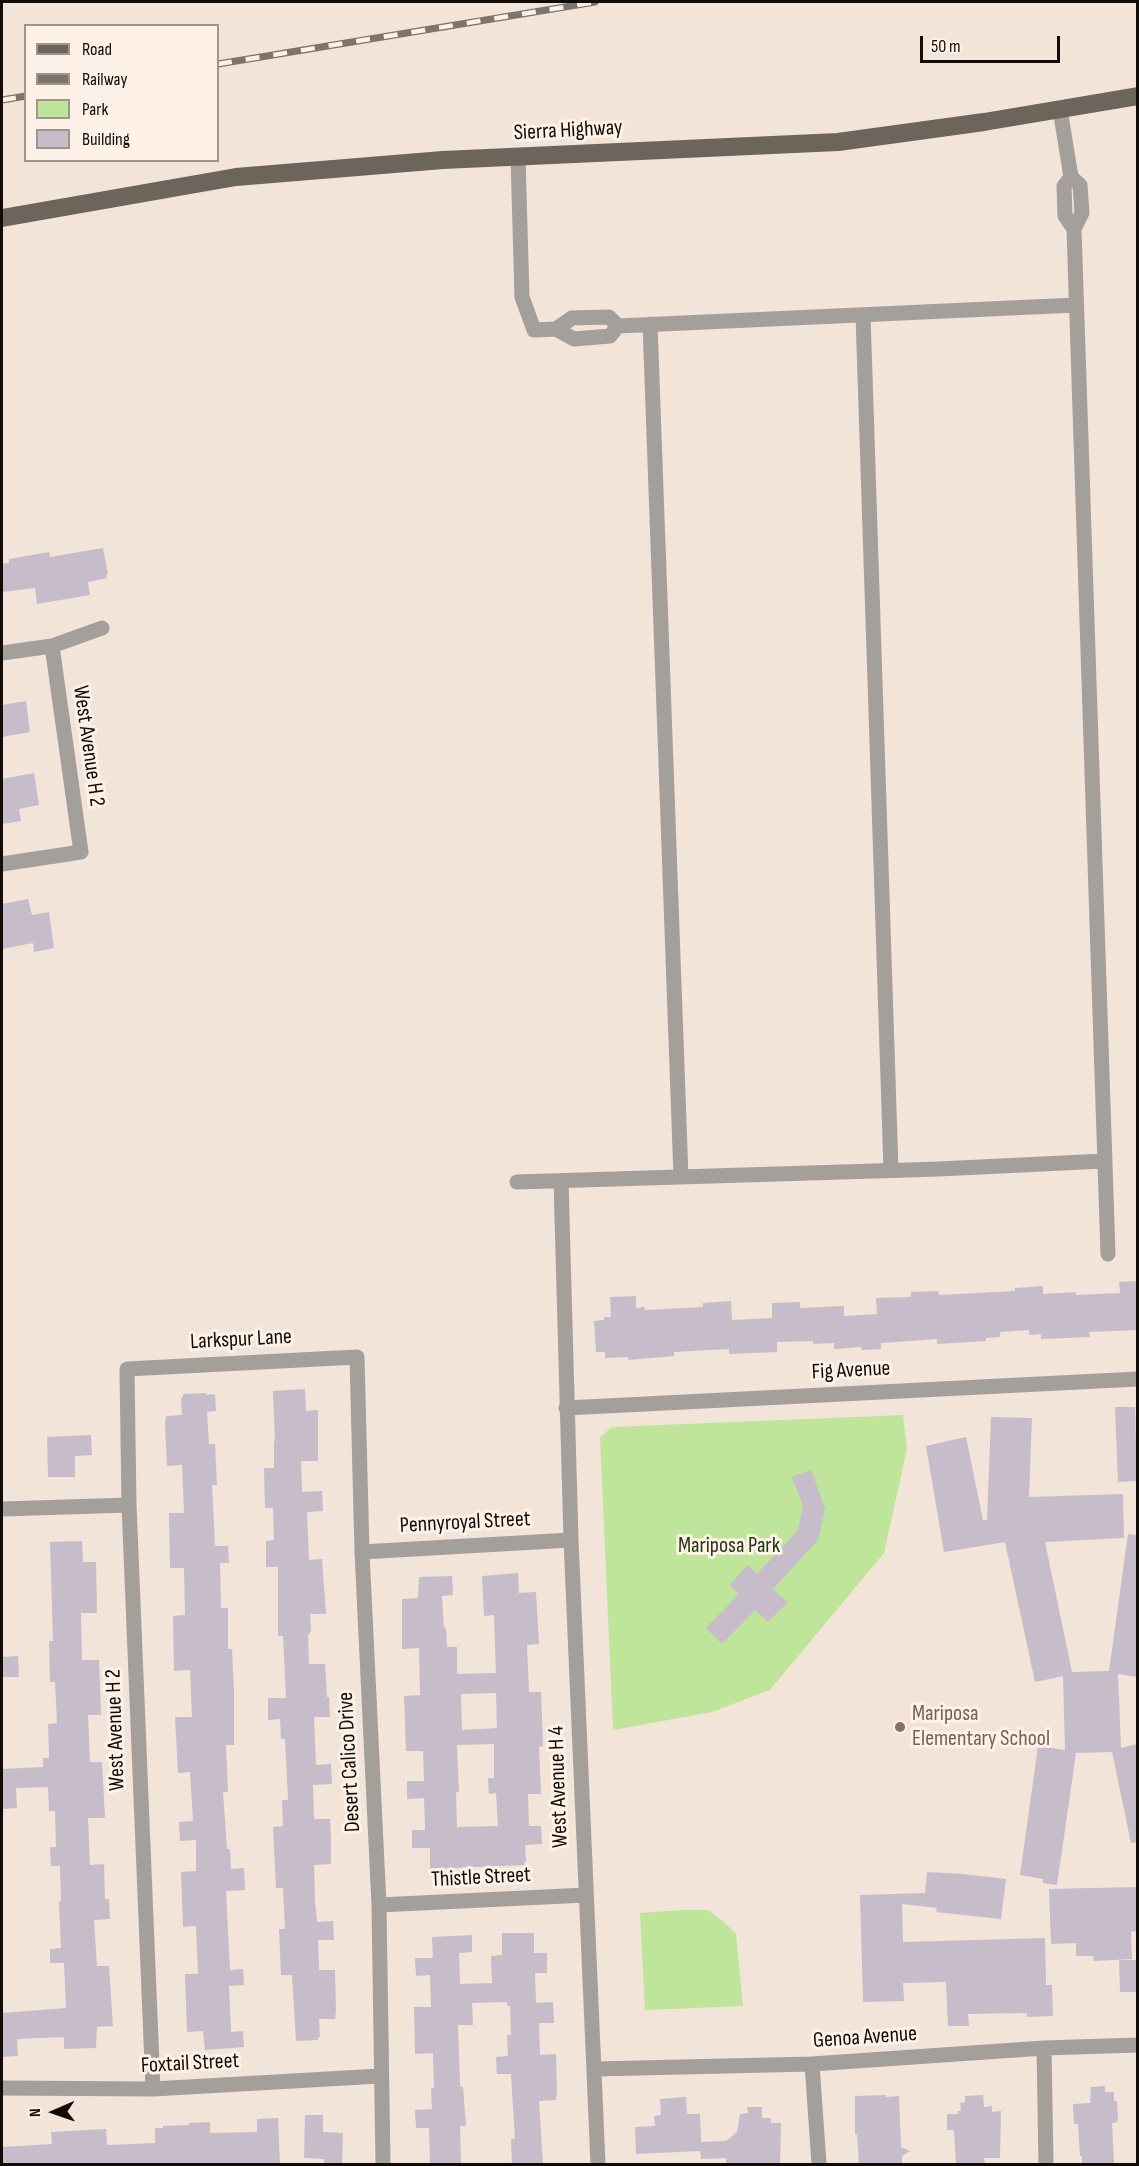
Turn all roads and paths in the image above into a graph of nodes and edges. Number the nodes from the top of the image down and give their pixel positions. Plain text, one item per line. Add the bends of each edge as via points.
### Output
1 (1137, 96) edge
2 (1060, 109) junction
3 (518, 157) junction
4 (2, 218) edge
5 (1076, 305) junction
6 (863, 315) junction
7 (650, 324) junction
8 (102, 628) dead end
9 (52, 646) junction
10 (2, 653) edge
11 (2, 864) edge
12 (1104, 1161) junction
13 (891, 1170) junction
14 (681, 1177) junction
15 (561, 1181) junction
16 (517, 1182) dead end
17 (1108, 1254) dead end
18 (357, 1357) joint
19 (127, 1369) joint
20 (1137, 1379) edge
21 (566, 1408) junction
22 (129, 1505) junction
23 (2, 1509) edge
24 (571, 1540) junction
25 (362, 1552) junction
26 (586, 1895) junction
27 (379, 1905) junction
28 (1137, 2045) edge
29 (1044, 2048) junction
30 (813, 2064) junction
31 (594, 2069) junction
32 (380, 2076) junction
33 (2, 2088) edge
34 (153, 2089) junction
35 (382, 2164) edge
36 (598, 2164) edge
37 (819, 2164) edge
38 (1046, 2164) edge

1 - 2 main road, Sierra Highway
2 - 3 main road, Sierra Highway via 838,142
2 - 5 street via 1071,177 1080,184 1082,213 1074,230
3 - 4 main road, Sierra Highway via 236,177
3 - 7 street via 522,297 534,330 556,329 574,339 610,336 618,326
5 - 6 street
5 - 12 street
6 - 7 street
6 - 13 street
7 - 14 street
8 - 9 street
9 - 10 street
9 - 11 street, West Avenue H 2 via 81,852
12 - 13 street
12 - 17 street
13 - 14 street
14 - 15 street
15 - 16 street
15 - 21 street, West Avenue H 4
18 - 19 street, Larkspur Lane
18 - 25 street, Desert Calico Drive
19 - 22 street, West Avenue H 2
20 - 21 street, Fig Avenue
21 - 24 street, West Avenue H 4
22 - 23 street
22 - 34 street, West Avenue H 2
24 - 25 street, Pennyroyal Street
24 - 26 street, West Avenue H 4
25 - 27 street, Desert Calico Drive
26 - 27 street, Thistle Street
26 - 31 street, West Avenue H 4
27 - 32 street, Desert Calico Drive
28 - 29 street, Genoa Avenue
29 - 30 street, Genoa Avenue
29 - 38 street
30 - 31 street, Genoa Avenue
30 - 37 street
31 - 36 street, West Avenue H 4
32 - 34 street, Foxtail Street
32 - 35 street, Desert Calico Drive
33 - 34 street, Foxtail Street

